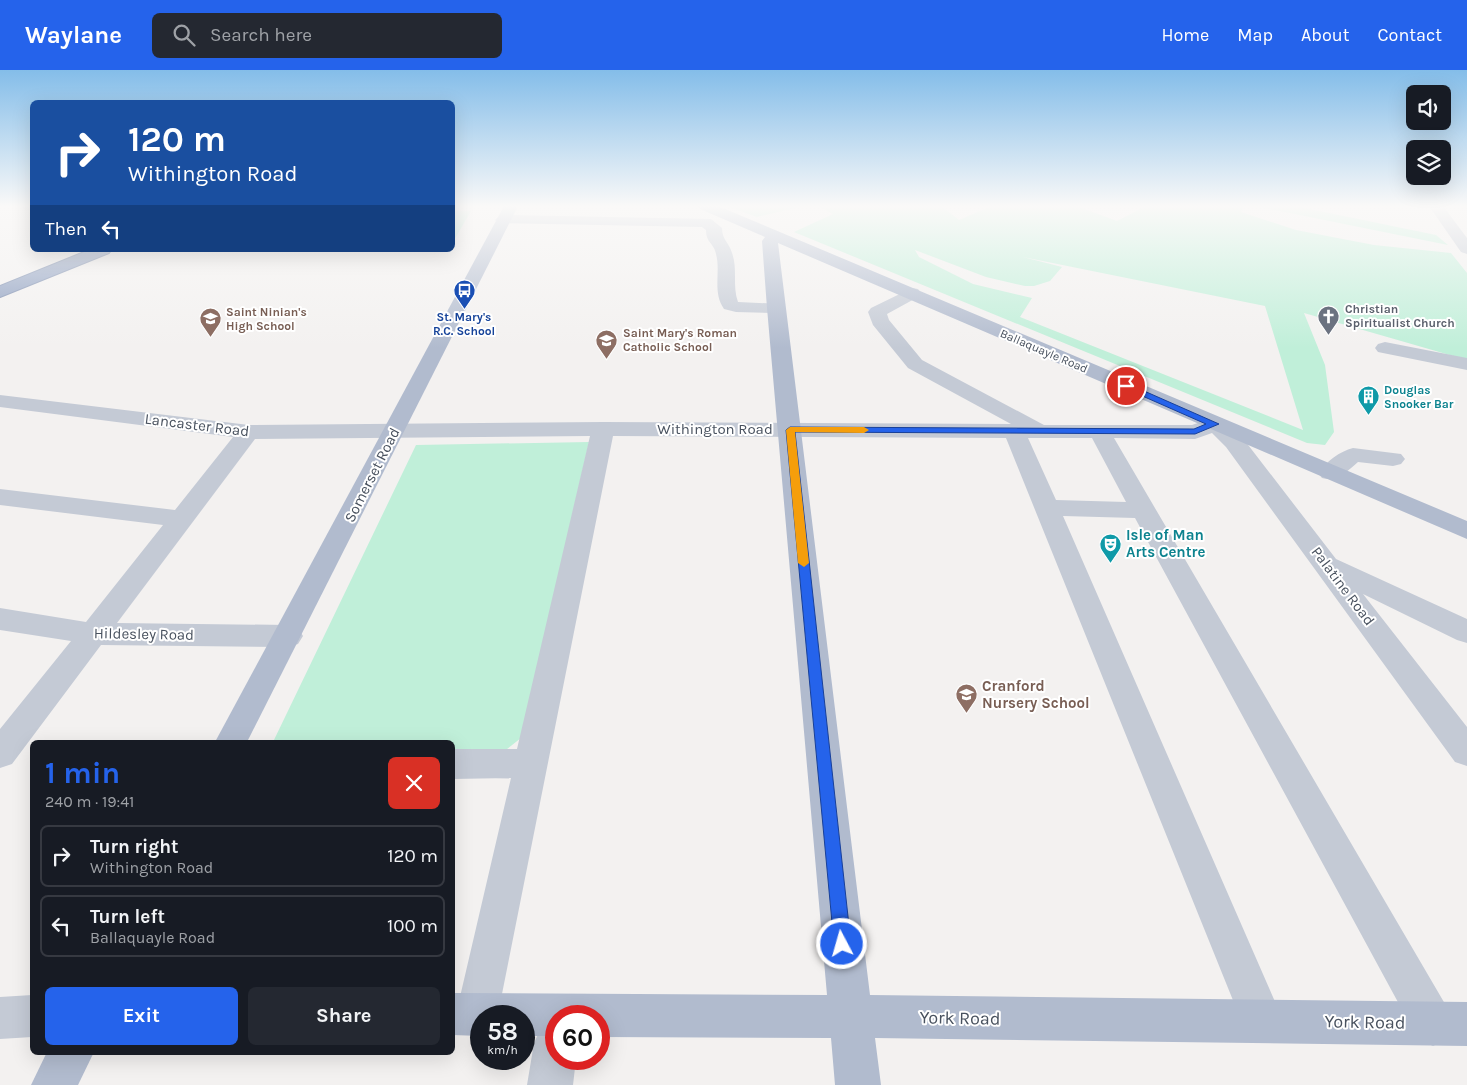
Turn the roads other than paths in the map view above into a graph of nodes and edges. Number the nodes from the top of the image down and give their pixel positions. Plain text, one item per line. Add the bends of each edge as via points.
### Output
1 (95, 253) edge
2 (486, 253) edge
3 (726, 253) edge
4 (771, 253) edge
5 (816, 253) edge
6 (0, 292) edge
7 (912, 293) junction
8 (776, 308) junction
9 (1385, 348) dead end
10 (1467, 364) edge
11 (0, 401) edge
12 (1214, 424) junction
13 (603, 428) junction
14 (790, 430) junction
15 (395, 431) junction
16 (1027, 431) junction
17 (1099, 431) junction
18 (250, 432) junction
19 (1393, 459) dead end
20 (1330, 473) junction
21 (0, 497) edge
22 (1046, 508) junction
23 (1143, 510) junction
24 (180, 519) junction
25 (1467, 531) edge
26 (1329, 566) junction
27 (0, 619) edge
28 (1467, 632) edge
29 (95, 634) junction
30 (288, 636) junction
31 (232, 740) edge
32 (1467, 752) edge
33 (0, 754) edge
34 (530, 763) junction
35 (455, 764) edge
36 (464, 1014) edge
37 (30, 1016) edge
38 (850, 1016) junction
39 (0, 1018) edge
40 (1262, 1020) junction
41 (610, 1022) edge
42 (545, 1023) edge
43 (1450, 1024) edge
44 (70, 1055) edge
45 (552, 1070) edge
46 (54, 1085) edge
47 (550, 1085) edge
48 (858, 1085) edge

1 - 6 highway
2 - 15 main road, Somerset Road
3 - 8 street via 730,304
4 - 8 main road
5 - 7 main road, Ballaquayle Road
7 - 12 main road, Ballaquayle Road
7 - 16 street via 877,312 880,321 915,364
8 - 14 main road
9 - 10 street
11 - 18 street, Lancaster Road
12 - 17 street, Withington Road via 1195,432
12 - 20 main road, Ballaquayle Road
12 - 26 street, Palatine Road via 1234,442
13 - 14 street, Withington Road
13 - 15 street, Withington Road
13 - 34 street
14 - 16 street, Withington Road
14 - 38 main road
15 - 18 street, Lancaster Road
15 - 30 main road, Somerset Road
16 - 17 street, Withington Road
16 - 22 street
17 - 23 street
18 - 24 street
19 - 20 street via 1353,455
20 - 25 main road, Ballaquayle Road
21 - 24 street
22 - 23 street
22 - 40 street
23 - 43 street
24 - 29 street
26 - 28 street
26 - 32 street, Palatine Road
27 - 29 street, Hildesley Road
29 - 30 street, Hildesley Road
29 - 33 street
30 - 31 main road, Somerset Road
34 - 35 street
34 - 36 street
36 - 42 main road, York Road
37 - 39 street
38 - 40 main road, York Road
38 - 41 main road, York Road
38 - 48 main road
40 - 43 main road, York Road
44 - 46 main road
45 - 47 street

